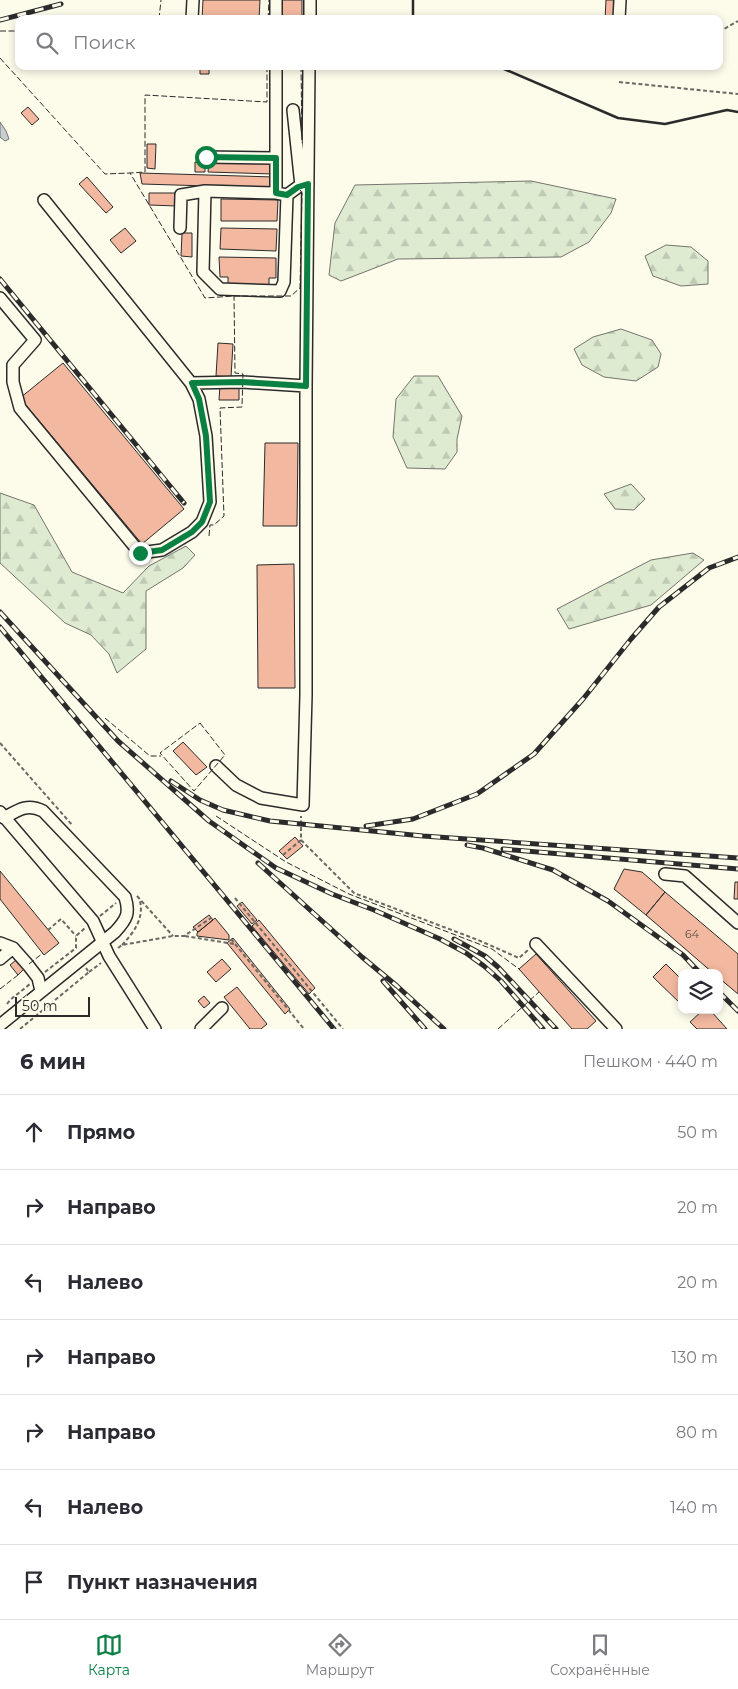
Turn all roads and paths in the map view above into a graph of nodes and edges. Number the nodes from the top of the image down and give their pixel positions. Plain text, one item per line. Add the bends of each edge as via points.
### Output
1 (193, 0) edge
2 (276, 0) edge
3 (310, 0) edge
4 (620, 0) edge
5 (192, 15) edge
6 (276, 15) edge
7 (310, 15) edge
8 (619, 15) edge
9 (738, 21) edge
10 (723, 30) edge
11 (276, 70) edge
12 (309, 70) edge
13 (619, 82) dead end
14 (738, 94) edge
15 (293, 110) dead end
16 (206, 157) dead end
17 (276, 158) junction
18 (305, 185) junction
19 (205, 191) junction
20 (281, 194) junction
21 (44, 200) dead end
22 (180, 228) dead end
23 (0, 298) edge
24 (192, 383) junction
25 (306, 386) junction
26 (216, 766) dead end
27 (303, 805) junction
28 (2, 815) edge
29 (300, 840) junction
30 (283, 855) dead end
31 (665, 874) dead end
32 (125, 896) junction
33 (235, 898) dead end
34 (211, 918) dead end
35 (93, 921) junction
36 (738, 923) edge
37 (48, 930) dead end
38 (76, 936) junction
39 (185, 936) junction
40 (231, 939) dead end
41 (0, 943) edge
42 (102, 943) junction
43 (234, 944) junction
44 (536, 944) joint
45 (13, 948) junction
46 (76, 948) junction
47 (109, 956) junction
48 (0, 959) edge
49 (80, 961) junction
50 (89, 972) junction
51 (38, 978) junction
52 (41, 991) junction
53 (222, 1008) dead end
54 (5, 1009) dead end
55 (5, 1025) edge
56 (20, 1029) edge
57 (155, 1029) edge
58 (201, 1029) edge
59 (304, 1029) edge
60 (343, 1029) edge
61 (616, 1029) edge

1 - 5 street
2 - 6 street
3 - 7 street
4 - 8 street
9 - 10 path
11 - 17 street
12 - 18 street
13 - 14 path
15 - 18 street
16 - 17 street
17 - 20 street
18 - 20 street
18 - 25 street
19 - 20 street
19 - 20 street via 203,272 220,289 280,291 284,282
19 - 22 street via 181,195
21 - 24 street
23 - 24 street via 35,340 13,364 20,408 140,553 162,550 192,532 202,522 210,502 206,436 199,399
24 - 25 street
25 - 27 street
26 - 27 street via 236,785 260,798
27 - 29 path
28 - 32 street via 29,806 43,811
28 - 35 street
29 - 30 path
29 - 44 path via 354,893 519,958
31 - 36 street via 685,876
32 - 35 path
32 - 42 street via 128,915
33 - 60 path
34 - 39 path
35 - 38 path
35 - 42 street
37 - 38 path via 61,919
38 - 46 path
39 - 43 path
39 - 47 path via 122,945
40 - 43 path
41 - 45 street
42 - 47 street
42 - 49 street
43 - 59 path
44 - 61 street
45 - 48 street
45 - 51 street
46 - 49 path
46 - 51 path
47 - 50 path
47 - 57 street
49 - 50 path
49 - 52 street
50 - 56 path
51 - 52 street
51 - 54 path via 10,1000
52 - 55 street
53 - 58 street

